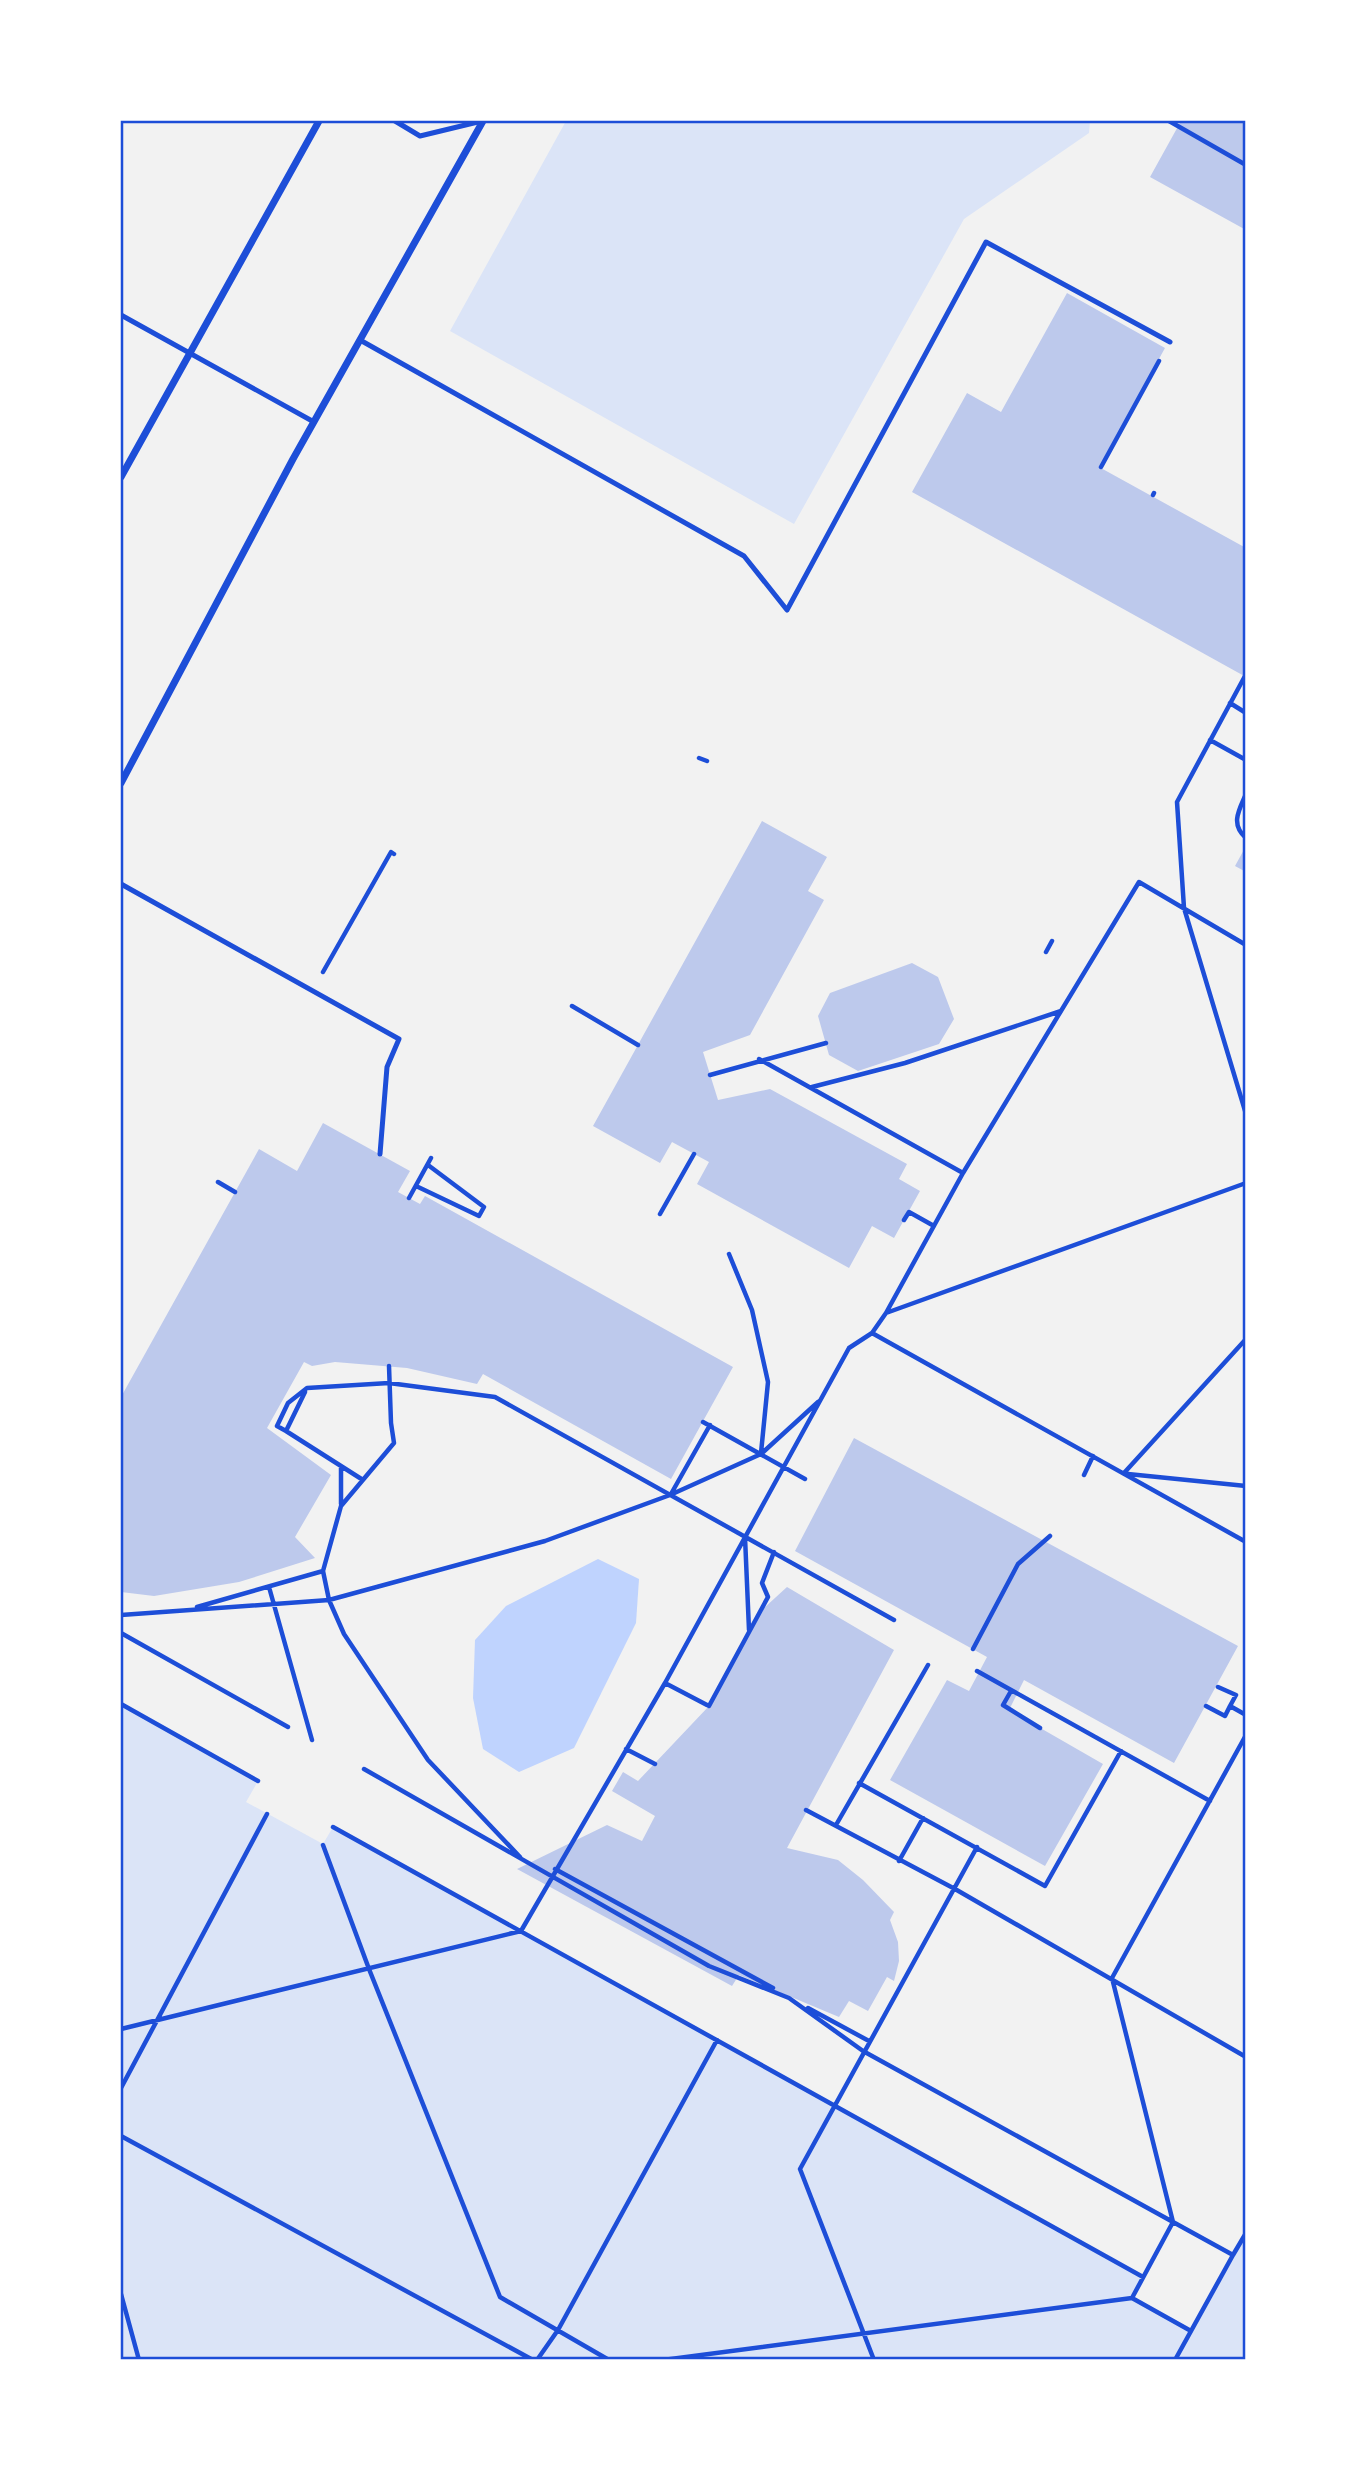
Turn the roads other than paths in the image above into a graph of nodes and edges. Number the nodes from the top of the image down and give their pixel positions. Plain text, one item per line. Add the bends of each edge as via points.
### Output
1 (319, 121) edge
2 (395, 121) edge
3 (482, 121) edge
4 (121, 315) edge
5 (360, 340) junction
6 (1170, 342) dead end
7 (190, 354) junction
8 (314, 422) junction
9 (121, 477) edge
10 (121, 783) edge
11 (121, 884) edge
12 (380, 1154) dead end

1 - 7 street
2 - 3 lane via 420,136
3 - 5 street
4 - 7 lane
5 - 6 lane via 744,556 787,610 986,242
5 - 8 street
7 - 8 lane
7 - 9 street
8 - 10 street
11 - 12 lane via 399,1039 387,1067

